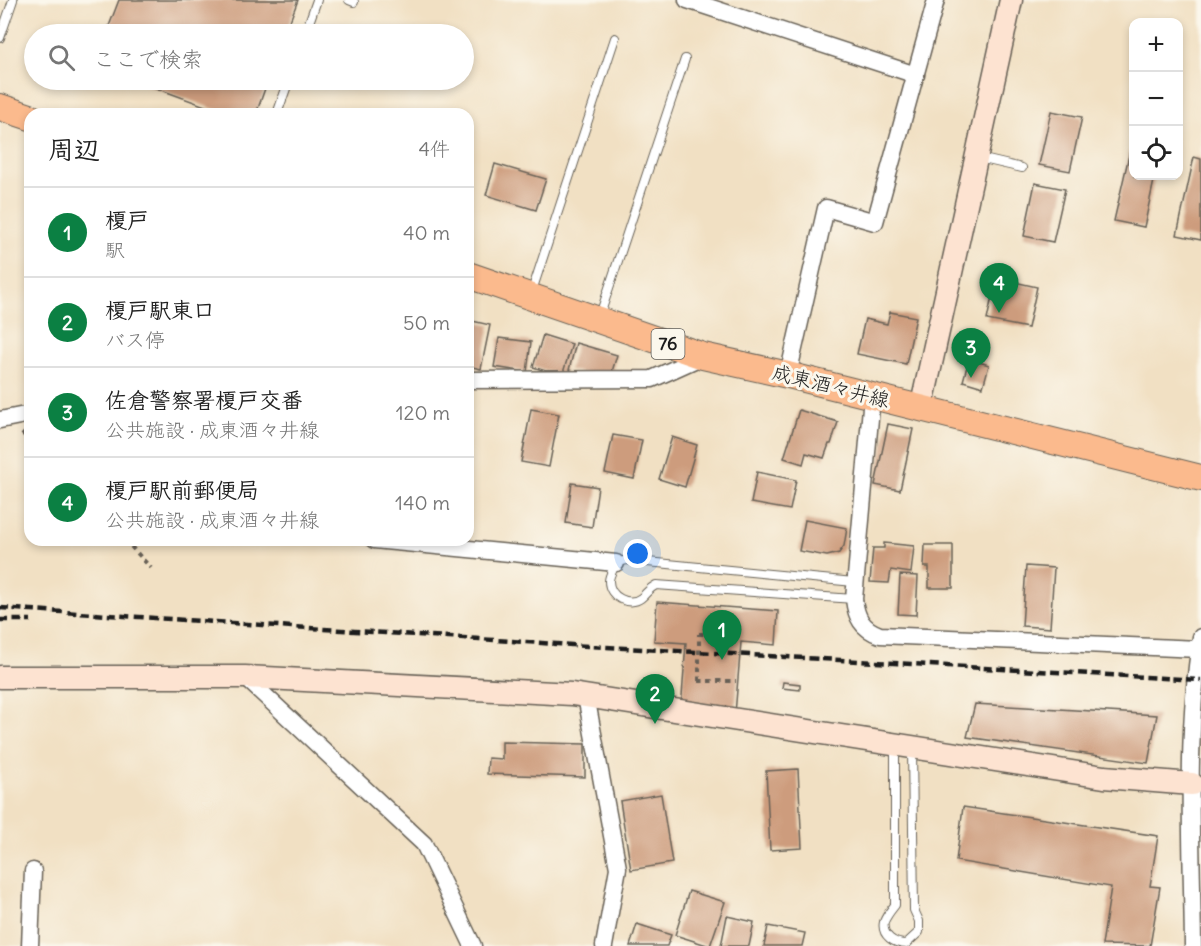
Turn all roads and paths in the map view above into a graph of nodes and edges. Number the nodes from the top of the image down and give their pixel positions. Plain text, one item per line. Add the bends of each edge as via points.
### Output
1 (13, 0) edge
2 (317, 0) edge
3 (687, 0) edge
4 (936, 0) edge
5 (1011, 0) edge
6 (309, 24) edge
7 (0, 38) edge
8 (615, 38) dead end
9 (685, 59) dead end
10 (916, 75) junction
11 (285, 90) edge
12 (0, 107) edge
13 (279, 108) edge
14 (24, 115) edge
15 (976, 158) junction
16 (1022, 168) dead end
17 (474, 277) edge
18 (530, 296) junction
19 (598, 320) junction
20 (703, 356) junction
21 (788, 375) junction
22 (474, 380) edge
23 (872, 396) junction
24 (921, 409) junction
25 (24, 415) edge
26 (0, 420) edge
27 (1201, 478) edge
28 (131, 546) edge
29 (437, 546) edge
30 (616, 563) junction
31 (151, 568) dead end
32 (854, 591) junction
33 (737, 634) dead end
34 (1200, 643) edge
35 (0, 677) edge
36 (245, 677) junction
37 (736, 681) dead end
38 (586, 696) junction
39 (903, 746) junction
40 (1192, 784) junction
41 (33, 871) dead end
42 (1195, 945) edge
43 (30, 946) edge
44 (472, 946) edge
45 (604, 946) edge

1 - 7 lane
2 - 6 lane
3 - 10 street
4 - 10 street
5 - 15 street
8 - 18 lane
9 - 19 lane
10 - 21 street via 875,222 826,208
11 - 13 lane
12 - 14 main road
15 - 16 lane
15 - 24 street
17 - 18 main road, 成東酒々井線 / 76
18 - 19 main road, 成東酒々井線 / 76
19 - 20 main road, 成東酒々井線 / 76
20 - 21 main road, 成東酒々井線 / 76
20 - 22 street via 652,379
21 - 23 main road, 成東酒々井線 / 76
23 - 24 main road, 成東酒々井線 / 76
23 - 32 street
24 - 27 main road, 成東酒々井線 / 76
25 - 26 street
28 - 31 path
29 - 30 street
30 - 32 lane via 627,560
30 - 32 lane via 609,580 611,590 620,600 630,602 656,585
32 - 34 street via 855,614 862,624 880,635
33 - 37 path, bridge via 699,634 699,681
34 - 40 street via 1194,680
35 - 36 street
36 - 38 street
36 - 44 street via 424,844
38 - 39 street
38 - 45 street via 618,868
39 - 39 lane via 914,910 919,932 906,944 898,944 884,930 895,905
39 - 40 street via 1104,777
40 - 42 street
41 - 43 street

